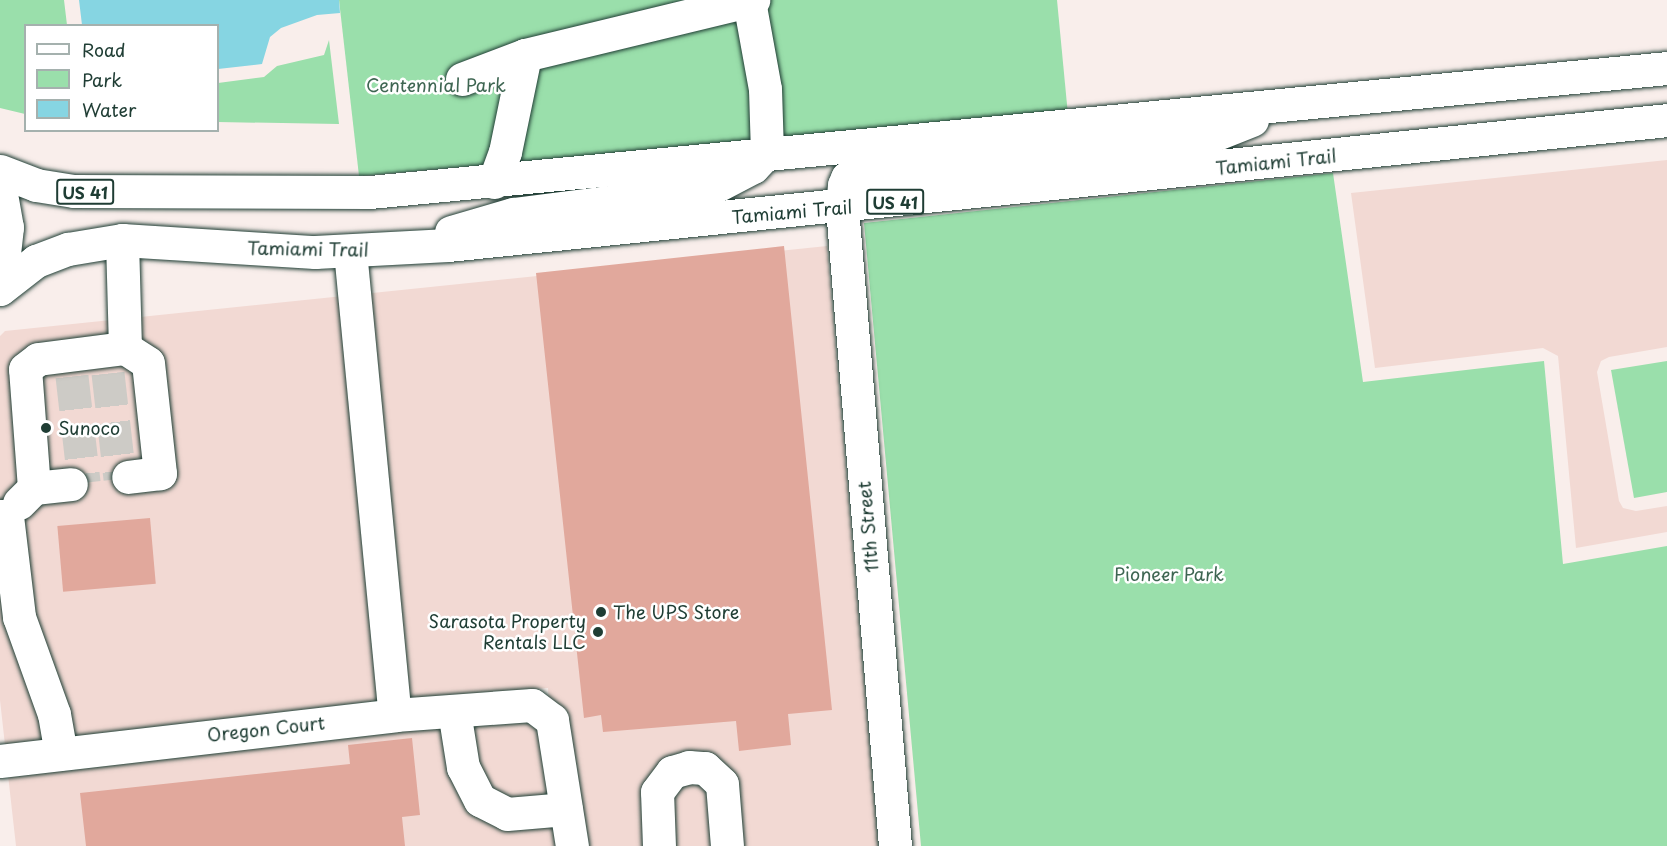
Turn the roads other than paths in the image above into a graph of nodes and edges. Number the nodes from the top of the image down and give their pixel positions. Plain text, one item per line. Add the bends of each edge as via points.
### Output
1 (751, 1) edge
2 (525, 55) junction
3 (1667, 68) edge
4 (462, 79) dead end
5 (1285, 107) junction
6 (1667, 120) edge
7 (767, 152) junction
8 (0, 171) edge
9 (494, 182) junction
10 (0, 188) edge
11 (842, 208) junction
12 (122, 240) junction
13 (401, 249) junction
14 (350, 251) junction
15 (0, 289) edge
16 (113, 357) junction
17 (128, 477) dead end
18 (71, 484) dead end
19 (34, 488) junction
20 (3, 516) edge
21 (454, 711) junction
22 (395, 715) junction
23 (61, 753) junction
24 (0, 761) edge
25 (566, 809) junction
26 (572, 846) edge
27 (659, 846) edge
28 (727, 846) edge
29 (895, 846) edge

1 - 2 main road
1 - 7 main road via 765,89
2 - 4 main road
2 - 9 main road via 505,152
3 - 5 main road, US 41
5 - 7 main road, US 41
5 - 11 main road, 11th Street via 1199,141 857,175 847,178
6 - 11 main road, Tamiami Trail / US 41
7 - 9 main road, US 41
7 - 13 main road via 753,167 711,189 513,214
8 - 9 main road, US 41 via 36,185 74,191 172,194 370,192
10 - 15 main road, Tamiami Trail via 7,226
11 - 13 main road, Tamiami Trail / US 41
11 - 29 main road, 11th Street
12 - 14 main road, Tamiami Trail / US 41 via 286,251
12 - 15 main road, Tamiami Trail / US 41 via 68,249 36,261
12 - 16 main road
13 - 14 main road, Tamiami Trail / US 41
14 - 22 main road
16 - 17 main road via 148,363 160,472
16 - 19 main road via 71,366 38,359 25,369
18 - 19 main road
19 - 20 main road
20 - 23 main road via 19,617 54,714
21 - 22 main road, Oregon Court
21 - 25 main road via 464,767 480,800 507,814
21 - 25 main road, Oregon Court via 532,705 552,720
22 - 23 main road, Oregon Court
23 - 24 main road, Oregon Court
25 - 26 main road
27 - 28 main road via 657,792 672,772 689,767 705,768 722,784

